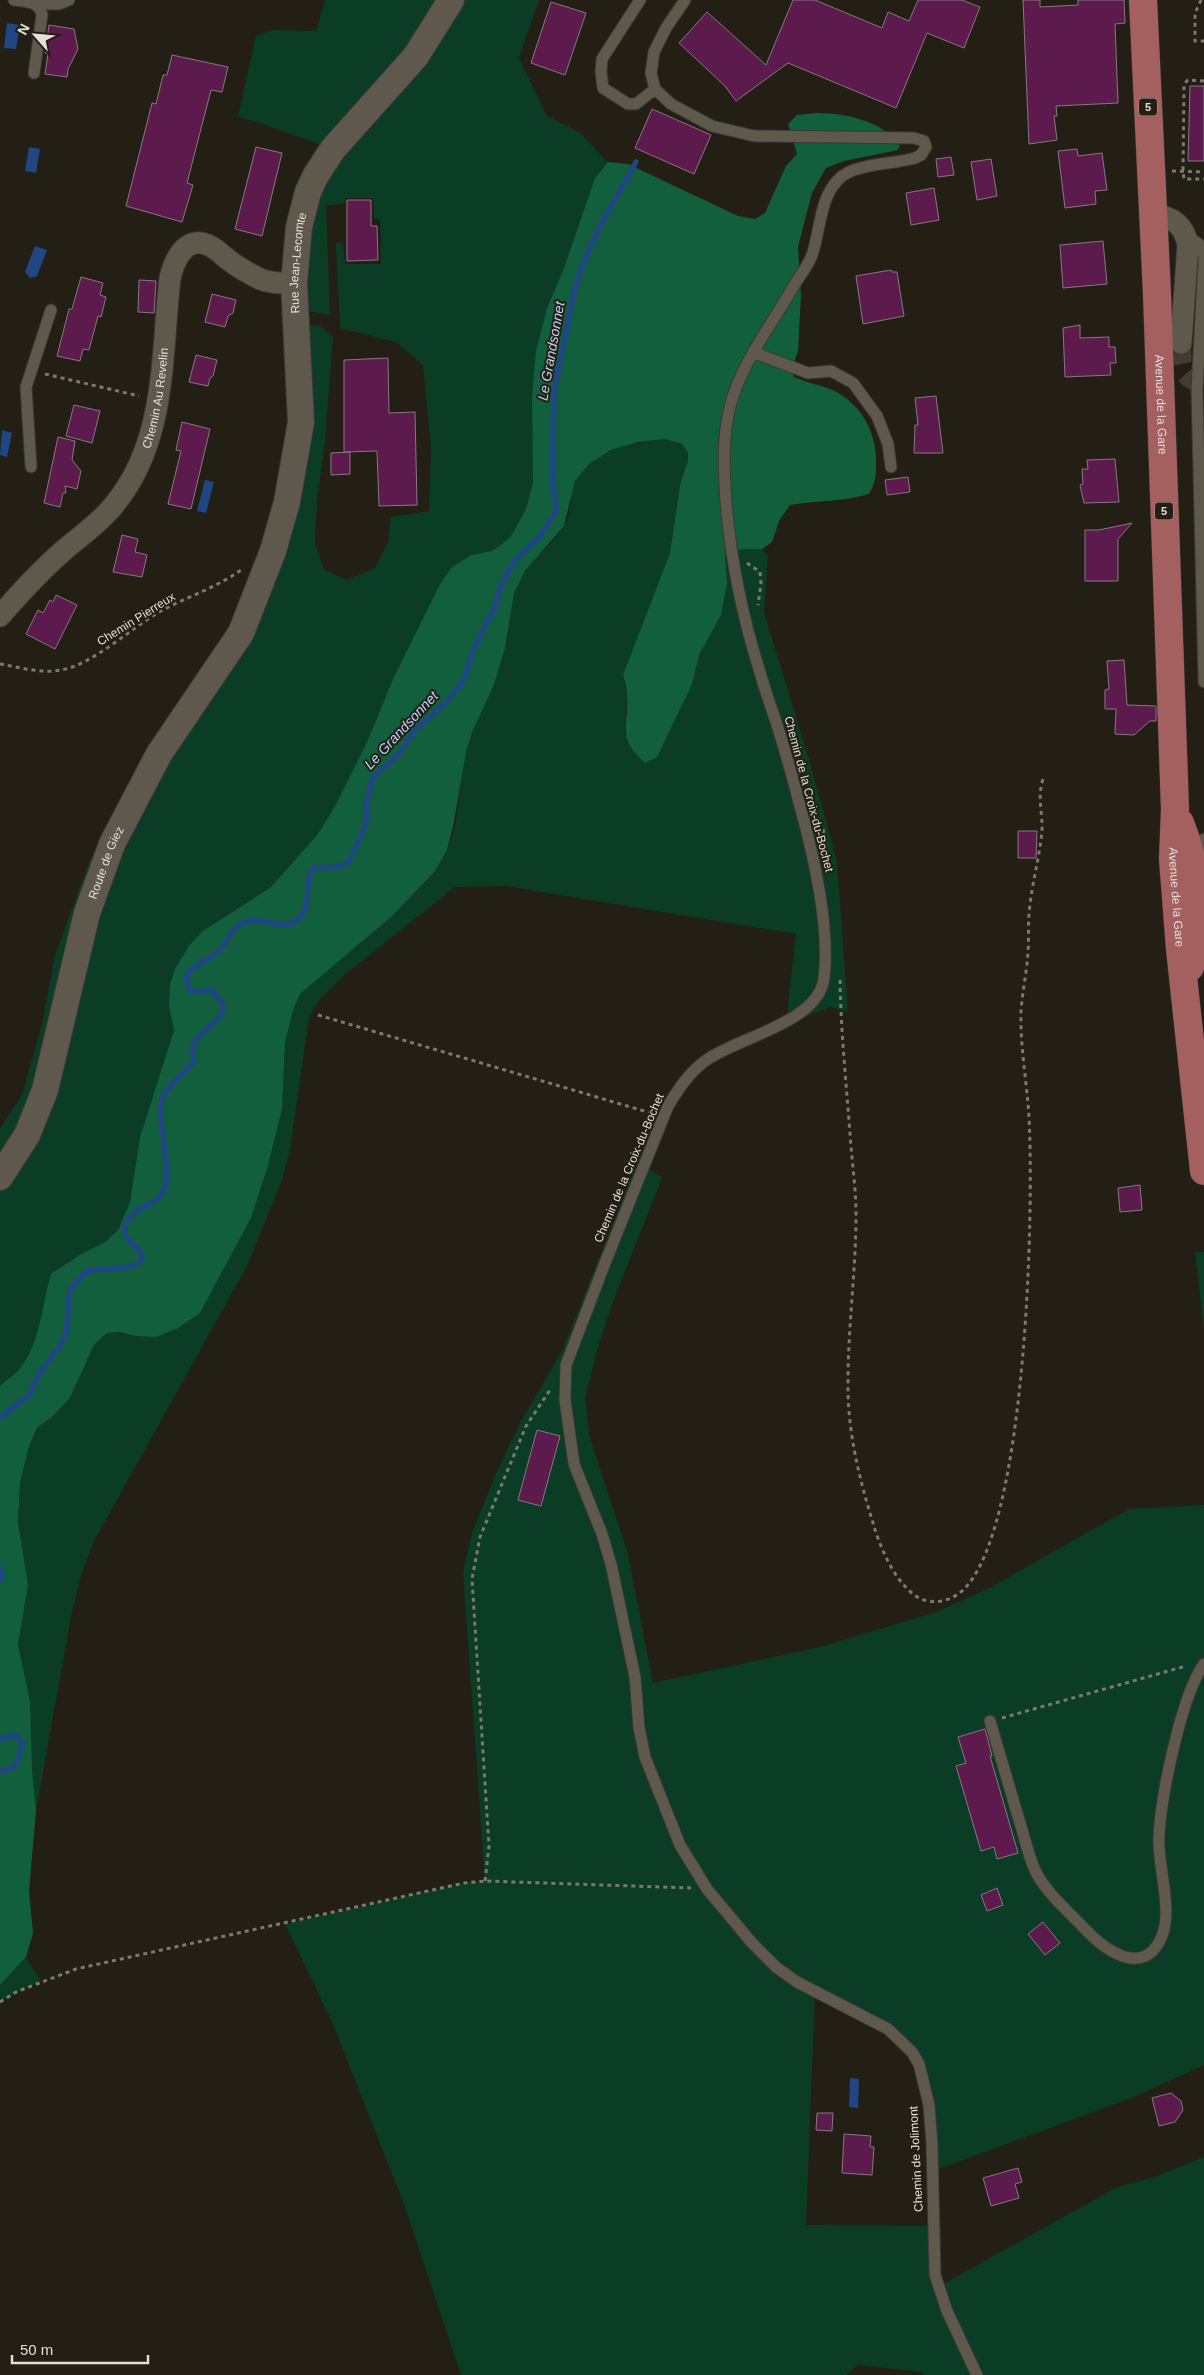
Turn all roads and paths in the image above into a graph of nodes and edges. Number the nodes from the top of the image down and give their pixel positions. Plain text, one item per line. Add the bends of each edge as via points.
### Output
1 (14, 0) edge
2 (68, 0) edge
3 (451, 0) edge
4 (640, 0) edge
5 (685, 0) edge
6 (1143, 0) edge
7 (1201, 0) edge
8 (36, 4) junction
9 (1204, 41) edge
10 (34, 72) dead end
11 (1204, 81) edge
12 (655, 89) junction
13 (1183, 172) junction
14 (1204, 172) edge
15 (1204, 179) edge
16 (1152, 214) junction
17 (1186, 236) junction
18 (1204, 256) edge
19 (1204, 262) edge
20 (294, 283) junction
21 (51, 310) dead end
22 (1181, 343) tunnel mouth
23 (754, 353) junction
24 (32, 372) junction
25 (158, 401) junction
26 (31, 466) dead end
27 (891, 467) dead end
28 (732, 559) junction
29 (269, 561) junction
30 (758, 608) dead end
31 (0, 616) edge
32 (0, 664) edge
33 (1204, 682) edge
34 (1043, 779) dead end
35 (820, 820) dead end
36 (1204, 839) edge
37 (827, 847) dead end
38 (1189, 884) junction
39 (839, 971) dead end
40 (318, 1015) dead end
41 (663, 1117) junction
42 (1204, 1171) edge
43 (0, 1177) edge
44 (566, 1365) junction
45 (1199, 1664) edge
46 (990, 1721) joint
47 (485, 1881) junction
48 (707, 1889) junction
49 (0, 2002) edge
50 (977, 2375) edge

1 - 8 lane
2 - 8 lane via 59,4
3 - 20 street, Rue Jean-Lecomte via 412,62 333,149 316,176 302,209
4 - 12 lane via 602,59 603,88 628,104 636,104
5 - 12 lane via 654,52 651,73
6 - 16 main road, Avenue de la Gare / 5
7 - 9 path via 1196,13 1195,41
8 - 10 lane via 42,15
11 - 13 path via 1188,80 1184,84
12 - 23 lane, Chemin de la Croix-du-Bochet via 671,104 699,120 743,134 768,138 914,138 924,141 924,151 916,158 856,170 836,182 824,206 813,253
13 - 14 path
13 - 15 path via 1184,179
16 - 17 street via 1172,218
16 - 38 main road, Avenue de la Gare / 5 via 1175,809 1188,842
17 - 18 lane via 1199,244
17 - 22 street
19 - 33 lane via 1197,390
20 - 25 street, Chemin Au Revelin via 277,284 262,280 207,244 187,246 174,261 170,278
20 - 29 street, Rue Jean-Lecomte via 301,422 287,502
21 - 24 lane
23 - 27 lane via 808,373 831,371 853,383 877,416 888,444
23 - 28 lane, Chemin de la Croix-du-Bochet via 737,386 727,423 725,480
24 - 25 path
24 - 26 lane via 26,387
25 - 31 street, Chemin Au Revelin via 154,425 142,458 113,506 44,568
28 - 30 path via 748,563 760,572
28 - 41 lane, Chemin de la Croix-du-Bochet via 758,667 784,746 811,847 822,910 824,980 818,996 808,1008 701,1064 680,1087
29 - 32 path, Chemin Pierreux via 262,555 220,584 158,613 82,665 59,671
29 - 43 street, Route de Giez via 241,633 160,754 112,844 93,890 44,1090 27,1134
34 - 39 path via 1038,800 1042,830 1029,914 1021,1013 1029,1117 1030,1188 1026,1306 1018,1390 1004,1491 985,1557 971,1582 958,1595 944,1601 917,1598 906,1588 879,1544 859,1476 849,1415 856,1212
35 - 37 path
36 - 38 lane
38 - 42 main road, Avenue de la Gare / 5 via 1198,932 1185,985
40 - 41 path
41 - 44 lane, Chemin de la Croix-du-Bochet
44 - 47 path via 526,1426 475,1553 472,1579 489,1846
44 - 48 lane, Chemin de la Croix-du-Bochet via 565,1400 574,1464 611,1564 635,1677 645,1757 680,1845
45 - 46 path
45 - 46 lane via 1187,1700 1162,1807 1159,1831 1166,1913 1164,1930 1156,1946 1139,1958 1118,1956 1100,1944 1035,1871
47 - 48 path
47 - 49 path via 76,1969 24,1988
48 - 50 lane, Chemin de Jolimont via 776,1967 797,1982 877,2021 912,2052 924,2083 928,2105 935,2275

